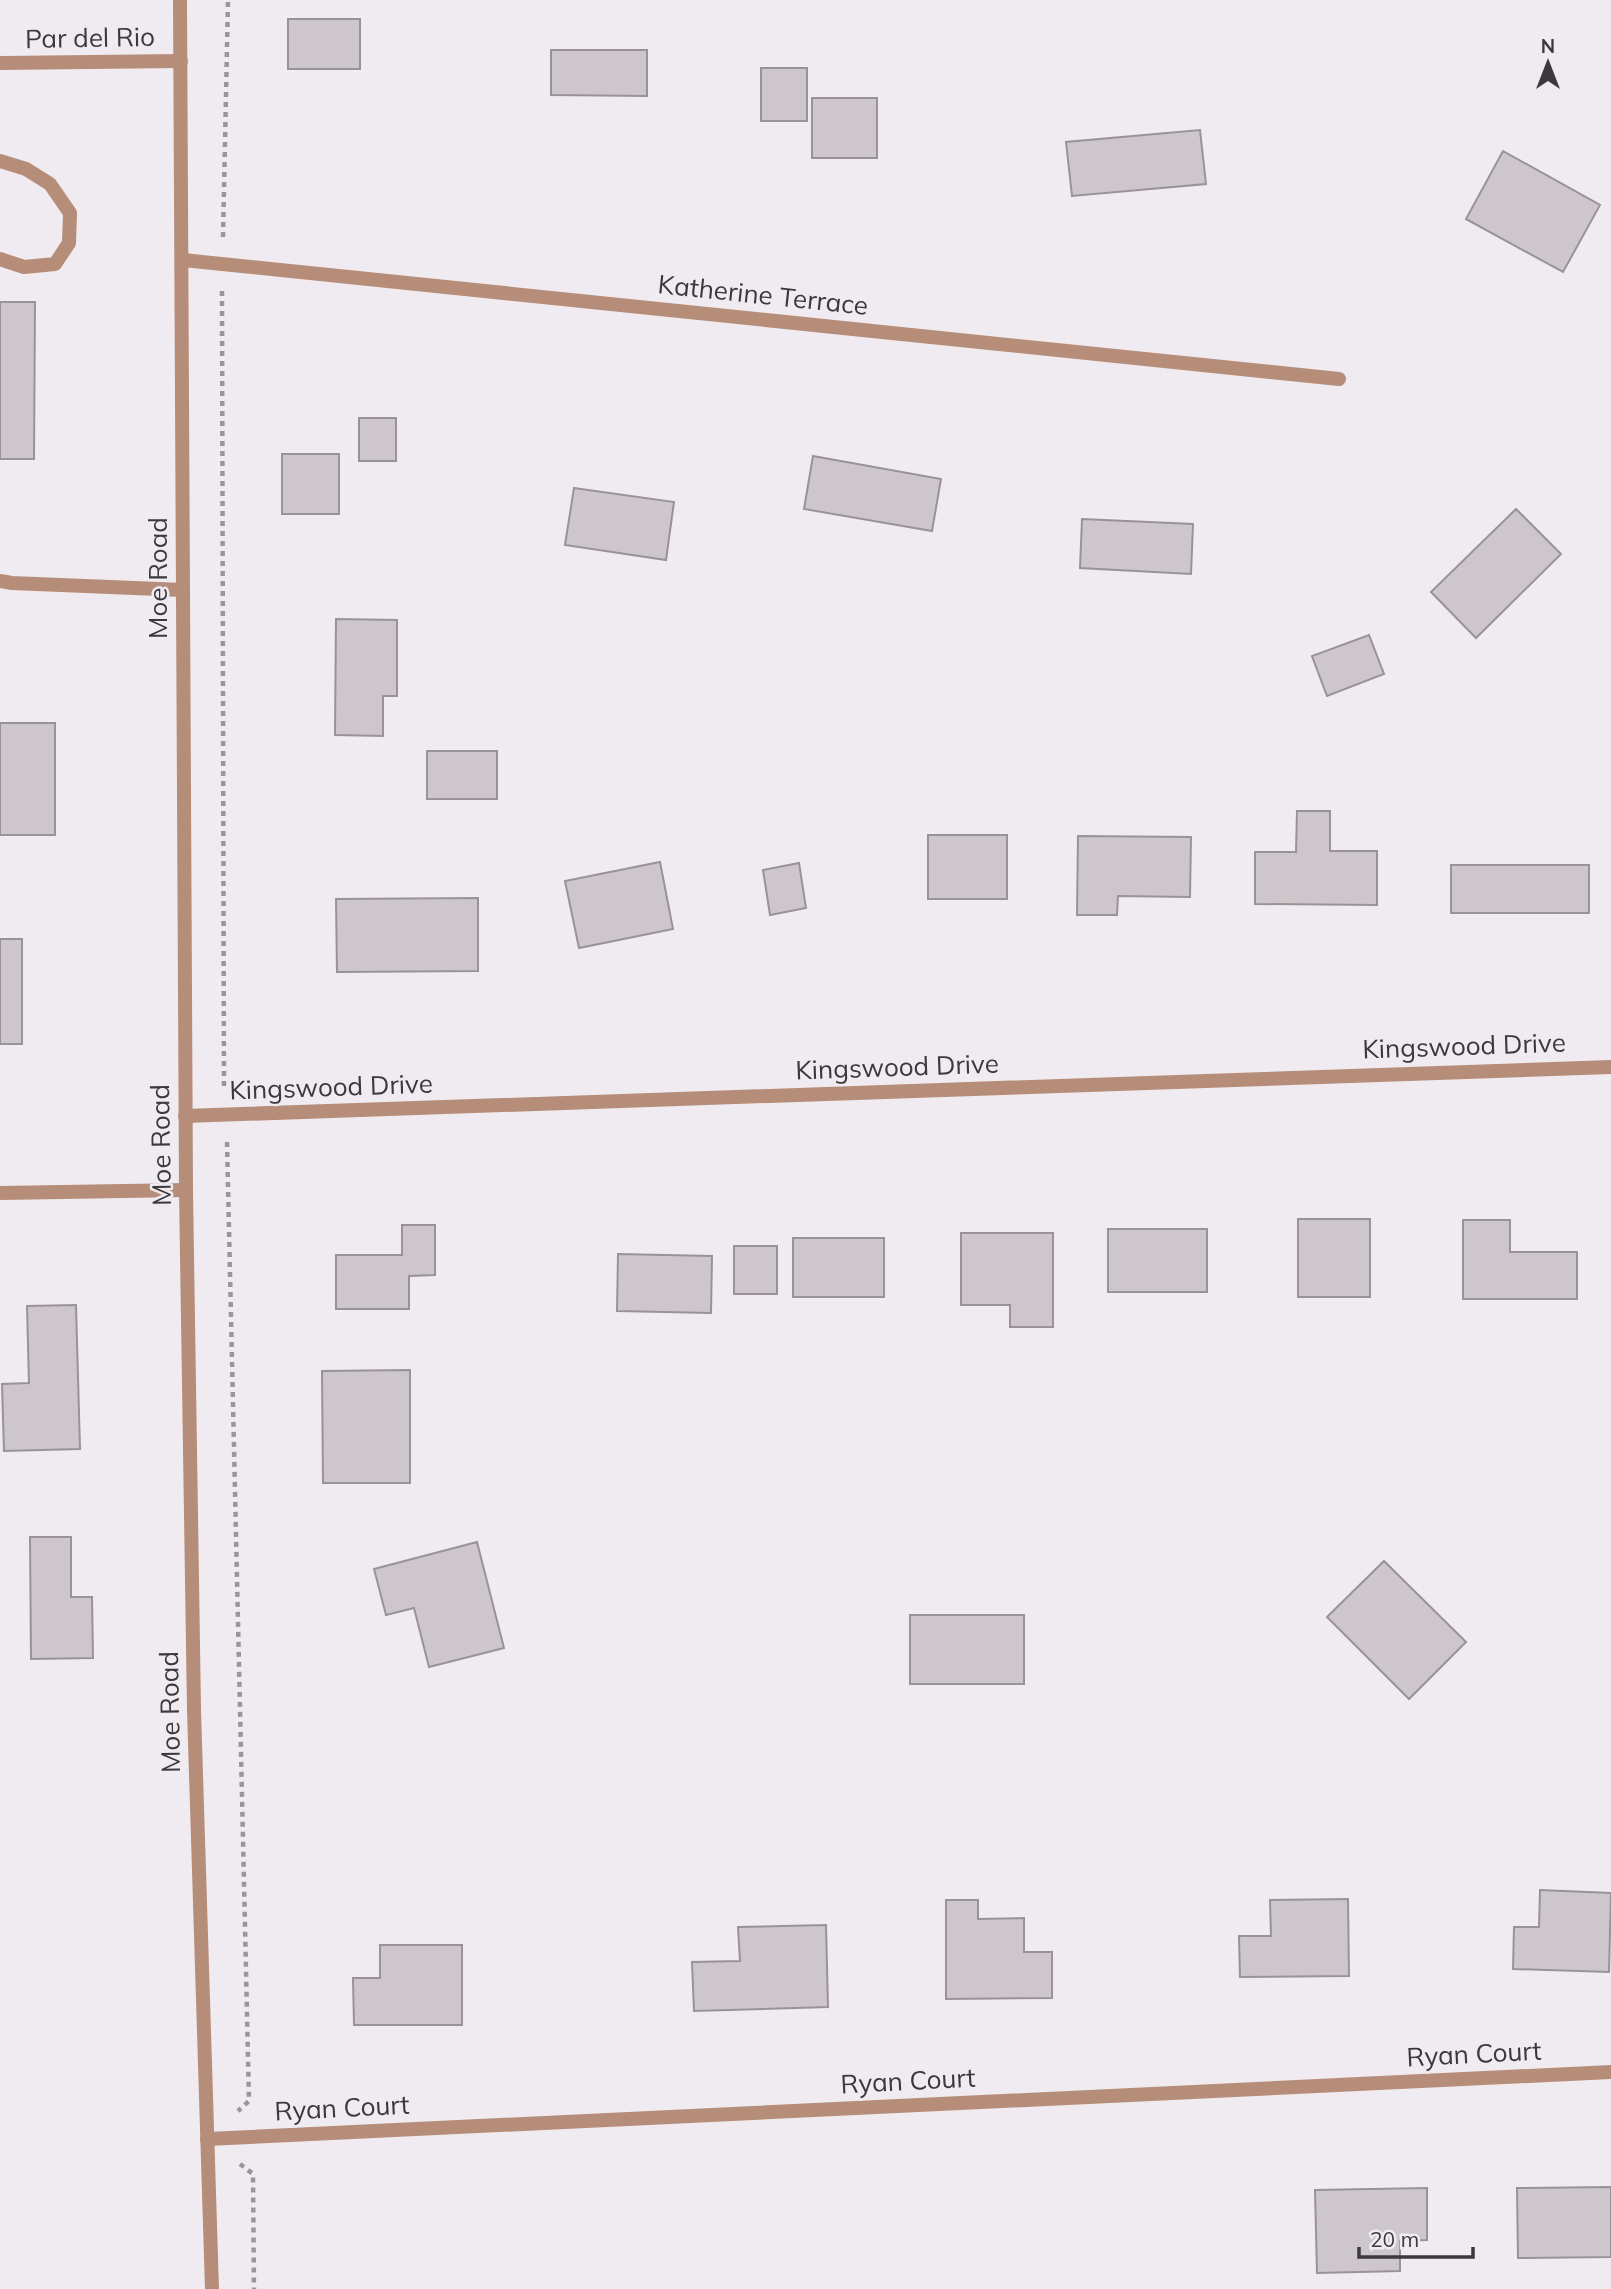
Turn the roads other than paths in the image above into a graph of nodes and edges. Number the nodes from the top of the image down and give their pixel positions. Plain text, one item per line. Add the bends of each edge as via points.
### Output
1 (180, 0) edge
2 (181, 61) junction
3 (0, 63) edge
4 (0, 161) edge
5 (0, 259) edge
6 (183, 260) junction
7 (1339, 379) dead end
8 (0, 581) edge
9 (183, 590) junction
10 (1611, 1067) edge
11 (185, 1116) junction
12 (186, 1190) junction
13 (0, 1193) edge
14 (1611, 2072) edge
15 (207, 2139) junction
16 (212, 2289) edge

1 - 2 street, Moe Road
2 - 3 street, Par del Rio
2 - 6 street, Moe Road
4 - 5 street via 26,169 50,184 70,213 69,243 55,264 24,267
6 - 7 street, Katherine Terrace
6 - 9 street, Moe Road
8 - 9 street
9 - 11 street, Moe Road
10 - 11 street, Kingswood Drive
11 - 12 street, Moe Road
12 - 13 street
12 - 15 street, Moe Road via 194,1710
14 - 15 street, Ryan Court
15 - 16 street, Moe Road

